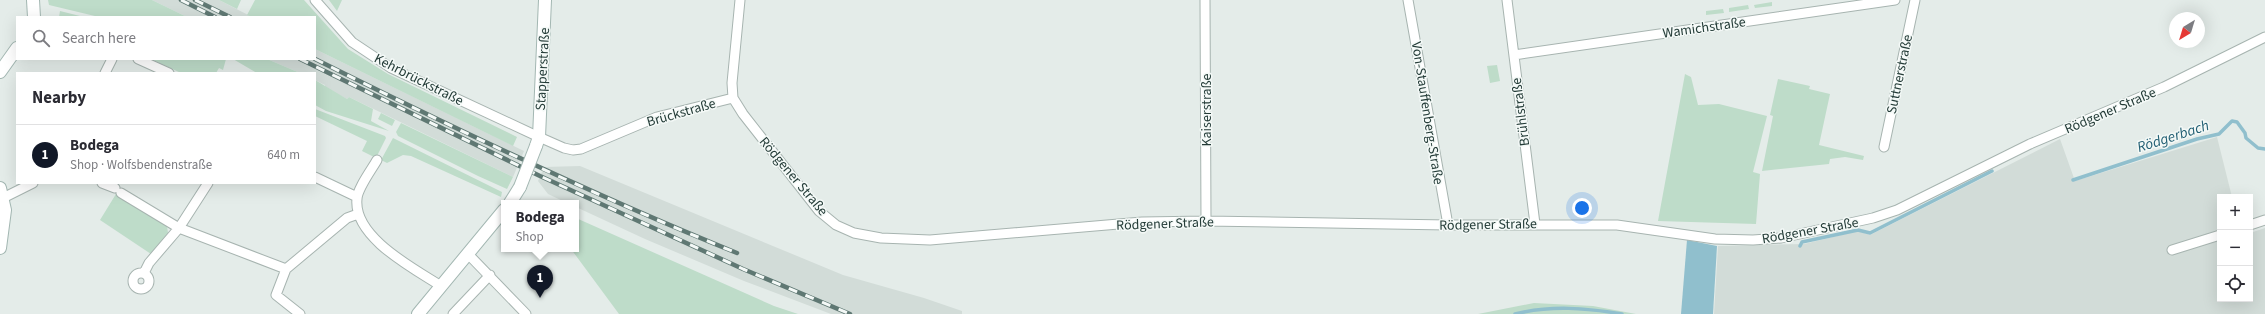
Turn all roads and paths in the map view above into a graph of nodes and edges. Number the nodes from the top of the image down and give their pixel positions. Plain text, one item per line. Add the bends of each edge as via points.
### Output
1 (33, 0) edge
2 (315, 0) edge
3 (545, 0) edge
4 (740, 0) edge
5 (1205, 0) edge
6 (1408, 0) edge
7 (1507, 0) edge
8 (1895, 0) edge
9 (1915, 0) edge
10 (34, 16) edge
11 (2265, 37) edge
12 (16, 49) edge
13 (1514, 54) junction
14 (112, 60) edge
15 (140, 60) edge
16 (0, 72) edge
17 (106, 72) edge
18 (167, 72) edge
19 (733, 98) junction
20 (537, 142) junction
21 (1884, 147) dead end
22 (377, 160) dead end
23 (316, 178) edge
24 (30, 184) edge
25 (104, 184) edge
26 (207, 184) edge
27 (2, 193) edge
28 (357, 197) junction
29 (512, 200) edge
30 (358, 214) junction
31 (501, 214) edge
32 (1206, 220) junction
33 (2265, 220) edge
34 (1535, 224) junction
35 (2253, 224) edge
36 (1448, 225) junction
37 (179, 228) junction
38 (2217, 235) edge
39 (0, 248) edge
40 (2172, 250) dead end
41 (468, 254) junction
42 (286, 269) junction
43 (144, 273) dead end
44 (490, 275) junction
45 (441, 286) junction
46 (300, 314) edge
47 (304, 314) edge
48 (308, 314) edge
49 (418, 314) edge
50 (452, 314) edge
51 (526, 314) edge

1 - 10 street
2 - 20 street, Kehrbrückstraße via 352,42 391,68
3 - 20 street, Stapperstraße
4 - 19 street, Brückstraße via 732,83
5 - 32 street, Kaiserstraße
6 - 36 street, Von-Stauffenberg-Straße
7 - 13 street, Brühlstraße
8 - 13 street, Wamichstraße
9 - 21 street, Suttnerstraße
11 - 34 street, Rödgener Straße via 2164,87 2030,144 1897,210 1873,218 1781,238 1753,240 1715,239 1617,225
12 - 16 street
13 - 34 street, Brühlstraße
14 - 17 street
15 - 18 street
19 - 20 street, Brückstraße via 657,117 581,149 573,150
19 - 32 street, Rödgener Straße via 819,211 836,225 854,233 881,238 930,240 1142,222
20 - 29 street, Stapperstraße, bridge via 520,187
22 - 28 street
23 - 28 street
24 - 27 street
25 - 37 street
26 - 37 street
27 - 39 street via 5,210
28 - 30 street
30 - 42 street via 347,218
30 - 45 street via 373,238
31 - 41 street
32 - 36 street, Rödgener Straße
33 - 35 street
34 - 36 street, Rödgener Straße
37 - 42 street
37 - 43 street via 149,263
38 - 40 street
41 - 44 street
41 - 45 street
42 - 46 street via 276,295
44 - 50 street
44 - 51 street
45 - 49 street
47 - 48 street

